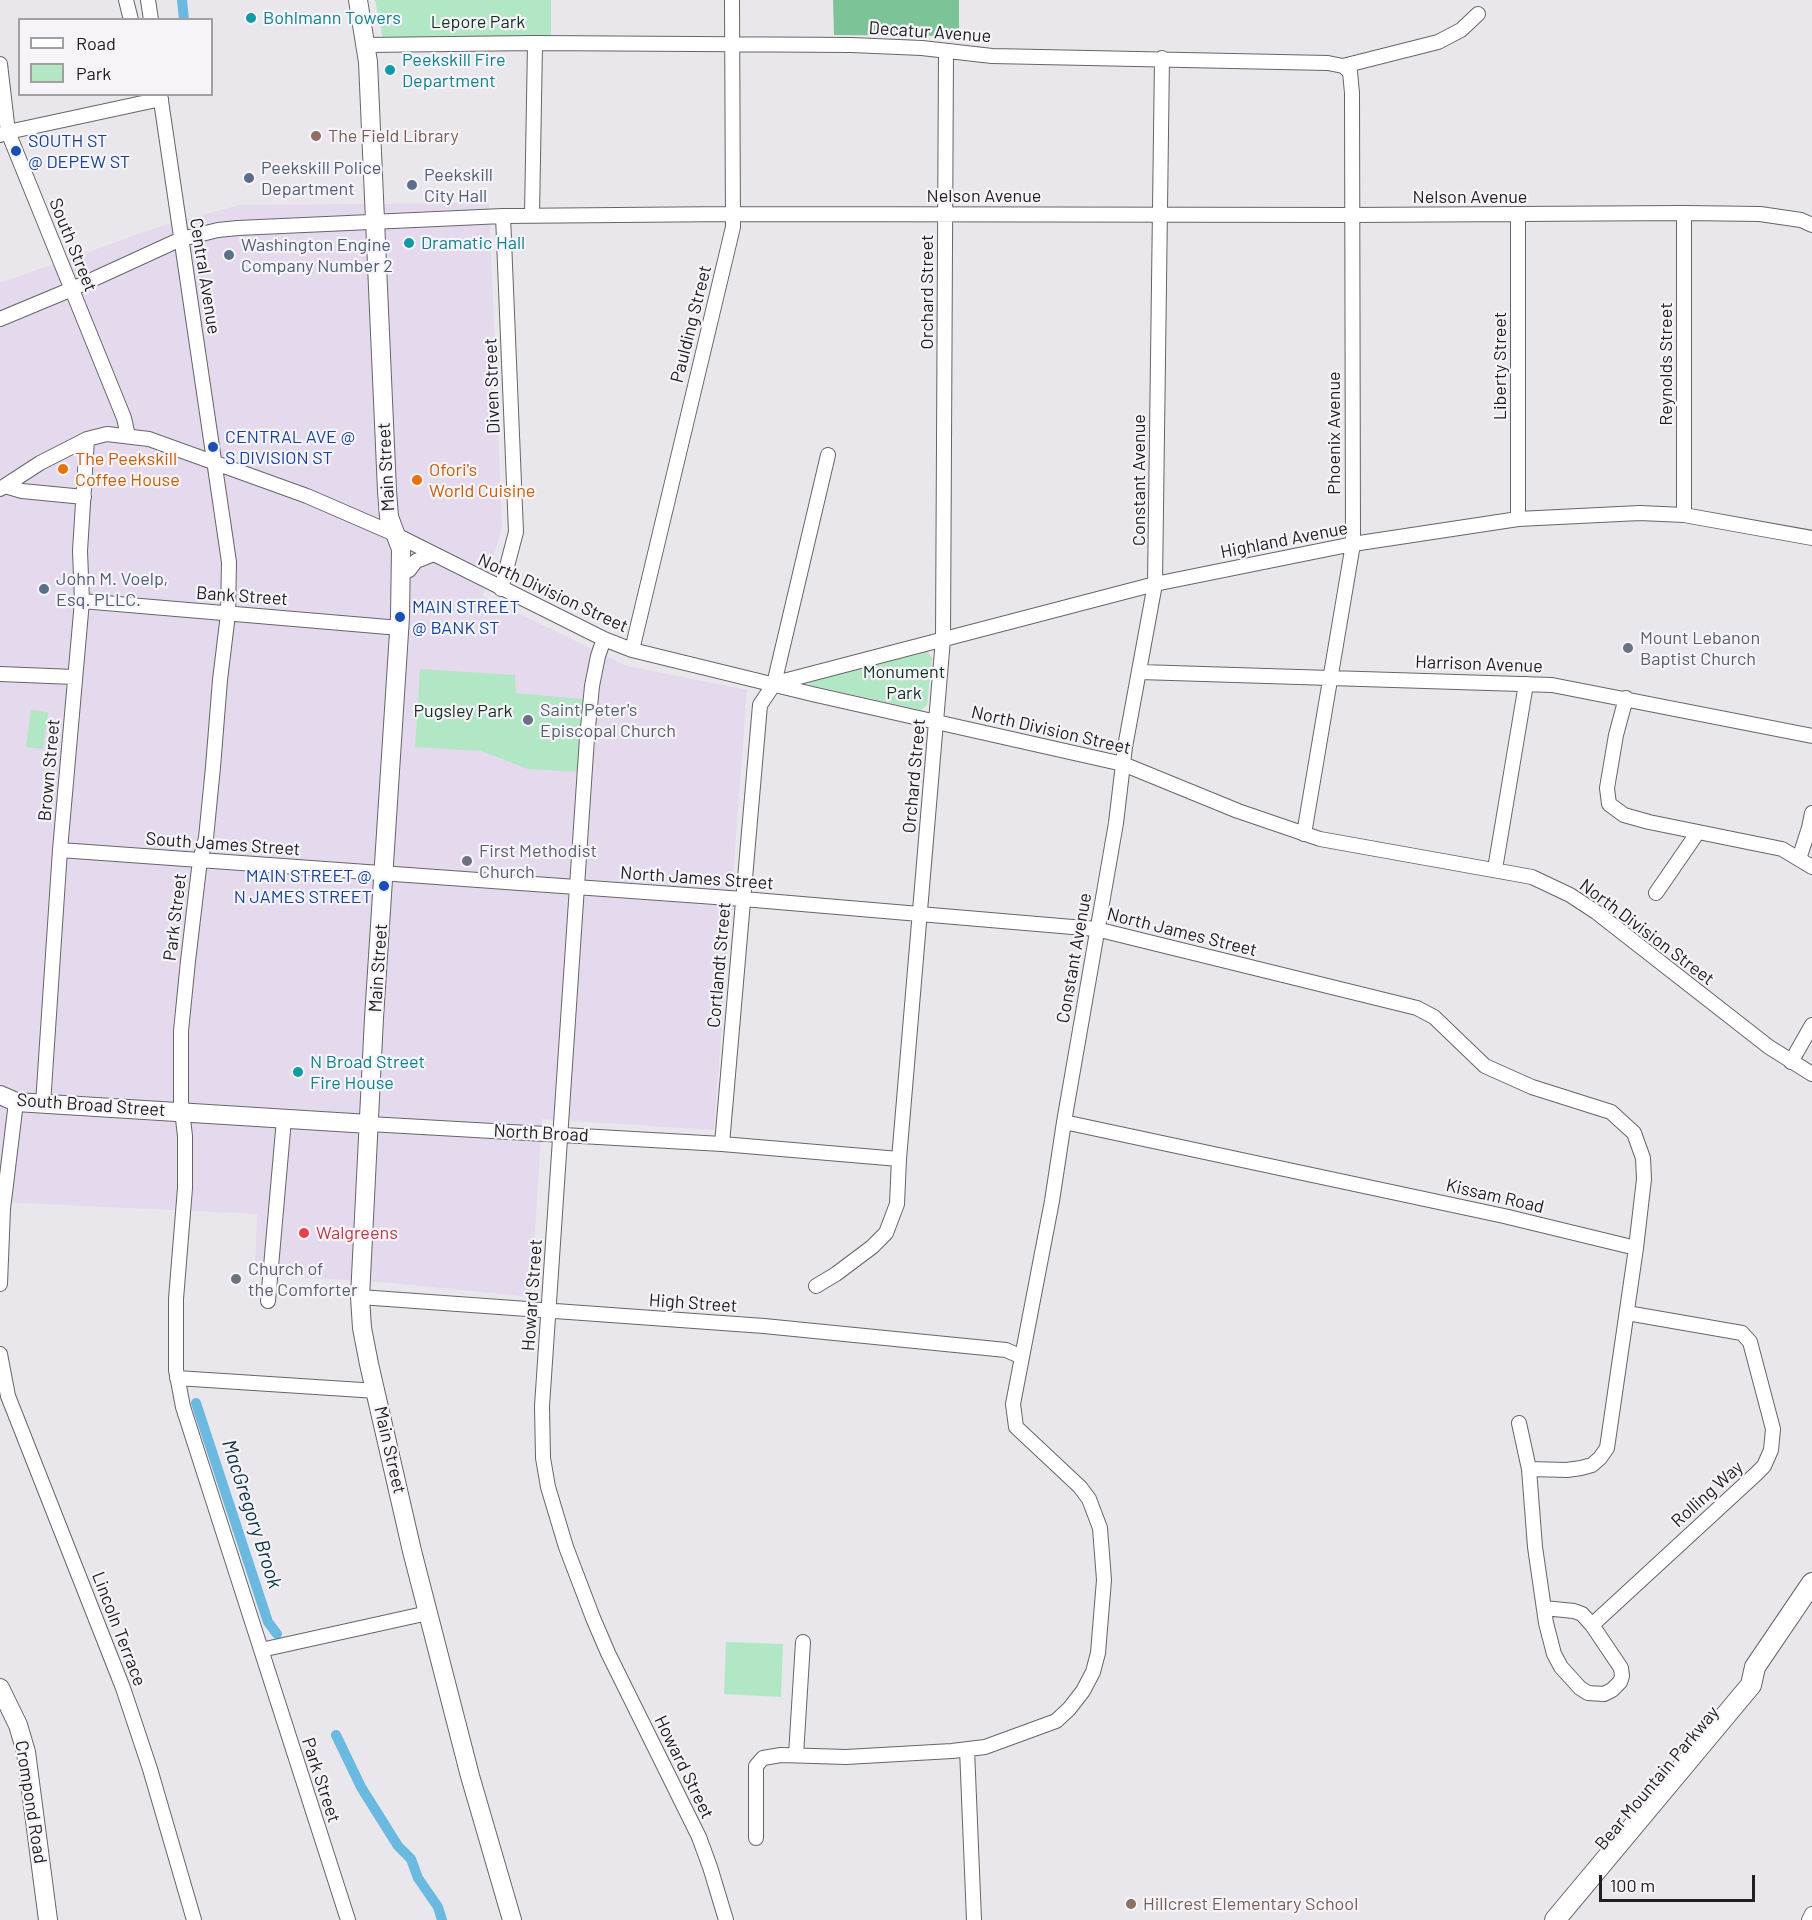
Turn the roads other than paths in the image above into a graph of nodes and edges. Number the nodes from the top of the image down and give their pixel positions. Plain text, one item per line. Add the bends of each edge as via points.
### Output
1 (126, 0) edge
2 (148, 0) edge
3 (358, 0) edge
4 (732, 0) edge
5 (1478, 14) dead end
6 (130, 18) edge
7 (151, 18) edge
8 (535, 43) junction
9 (366, 45) junction
10 (732, 45) junction
11 (946, 51) junction
12 (1161, 58) junction
13 (0, 64) edge
14 (1343, 66) junction
15 (160, 96) edge
16 (4, 133) edge
17 (1684, 213) junction
18 (733, 214) junction
19 (945, 214) junction
20 (1159, 214) junction
21 (1518, 214) junction
22 (532, 215) junction
23 (1351, 215) junction
24 (503, 216) junction
25 (376, 221) junction
26 (1812, 225) edge
27 (181, 239) junction
28 (72, 289) junction
29 (0, 319) edge
30 (128, 436) junction
31 (87, 439) junction
32 (828, 455) dead end
33 (215, 462) junction
34 (3, 488) edge
35 (84, 497) junction
36 (1684, 515) junction
37 (1518, 519) junction
38 (395, 534) junction
39 (1812, 538) edge
40 (1353, 544) junction
41 (434, 554) junction
42 (400, 575) junction
43 (1155, 584) junction
44 (501, 588) junction
45 (82, 601) junction
46 (228, 614) junction
47 (400, 628) junction
48 (604, 639) junction
49 (943, 639) junction
50 (632, 650) junction
51 (1140, 672) junction
52 (0, 674) edge
53 (74, 677) junction
54 (1330, 677) junction
55 (774, 684) junction
56 (1526, 684) junction
57 (1626, 698) junction
58 (937, 722) junction
59 (1812, 736) edge
60 (1123, 764) junction
61 (1812, 813) edge
62 (1698, 832) junction
63 (1304, 834) junction
64 (60, 850) junction
65 (1799, 859) junction
66 (200, 860) junction
67 (1812, 867) edge
68 (1495, 869) junction
69 (385, 874) junction
70 (578, 887) junction
71 (1656, 892) dead end
72 (742, 899) junction
73 (919, 913) junction
74 (1096, 929) junction
75 (1812, 1025) edge
76 (1791, 1062) junction
77 (1812, 1074) edge
78 (8, 1099) edge
79 (43, 1104) junction
80 (183, 1112) junction
81 (284, 1119) junction
82 (1064, 1122) junction
83 (369, 1124) junction
84 (561, 1134) junction
85 (722, 1144) junction
86 (899, 1159) junction
87 (1636, 1248) junction
88 (0, 1284) edge
89 (816, 1286) dead end
90 (360, 1297) junction
91 (268, 1301) dead end
92 (549, 1312) junction
93 (1626, 1313) junction
94 (0, 1354) edge
95 (1022, 1357) junction
96 (177, 1378) junction
97 (376, 1391) junction
98 (1520, 1424) dead end
99 (1529, 1468) junction
100 (1812, 1583) edge
101 (1544, 1608) junction
102 (428, 1613) junction
103 (1592, 1625) junction
104 (803, 1642) dead end
105 (261, 1650) junction
106 (1755, 1667) junction
107 (0, 1688) edge
108 (967, 1749) junction
109 (796, 1755) junction
110 (756, 1838) dead end
111 (1812, 1914) edge
112 (48, 1920) edge
113 (194, 1920) edge
114 (348, 1920) edge
115 (512, 1920) edge
116 (726, 1920) edge
117 (974, 1920) edge
118 (1540, 1920) edge
119 (1555, 1920) edge
120 (1809, 1920) edge

1 - 6 street
2 - 7 street
3 - 9 main road, Main Street
4 - 10 street, Paulding Street
5 - 14 street, Decatur Avenue via 1461,30 1438,42
8 - 9 street, Decatur Avenue
8 - 10 street, Decatur Avenue
8 - 22 street
9 - 25 main road, Main Street
10 - 11 street, Decatur Avenue via 851,45
10 - 18 street, Paulding Street
11 - 12 street, Decatur Avenue via 992,56
11 - 19 street, Orchard Street
12 - 14 street, Decatur Avenue
12 - 20 street, Constant Avenue
13 - 16 street, South Street
14 - 23 street, Phoenix Avenue via 1350,72 1352,93
15 - 16 street
15 - 27 street, Central Avenue
16 - 28 street, South Street
17 - 21 street, Nelson Avenue
17 - 26 street, Nelson Avenue via 1760,214 1790,217
17 - 36 street, Reynolds Street
18 - 19 street, Nelson Avenue
18 - 22 street, Nelson Avenue
18 - 50 street, Paulding Street
19 - 20 street, Nelson Avenue
19 - 49 street, Orchard Street
20 - 23 street, Nelson Avenue
20 - 43 street, Constant Avenue
21 - 23 street, Nelson Avenue
21 - 37 street, Liberty Street
22 - 24 street, Nelson Avenue
23 - 40 street, Phoenix Avenue
24 - 25 street, Nelson Avenue
24 - 44 street, Diven Street via 516,532
25 - 27 street, Nelson Avenue via 238,228
25 - 38 main road, Main Street via 387,491
27 - 28 street, Nelson Avenue
27 - 33 street, Central Avenue
28 - 29 street, Nelson Avenue
28 - 30 street, South Street
30 - 31 street, North Division Street via 107,434
30 - 33 street, North Division Street via 149,439
31 - 34 street, North Division Street
31 - 35 street, Brown Street
32 - 55 street, Cortlandt Street
33 - 38 street, North Division Street
33 - 46 street, Park Street via 229,562
34 - 35 street
35 - 45 street, Brown Street
36 - 37 street, Highland Avenue via 1640,513
36 - 39 street, Highland Avenue
37 - 40 street, Highland Avenue
38 - 41 street, North Division Street
38 - 42 main road, Main Street via 401,549
40 - 43 street, Highland Avenue
40 - 54 street, Phoenix Avenue
41 - 42 street via 416,561
41 - 44 street, North Division Street
42 - 47 main road, Main Street
43 - 49 street, Highland Avenue
43 - 51 street, Constant Avenue
44 - 48 street, North Division Street
45 - 46 street, Bank Street
45 - 53 street, Brown Street
46 - 47 street, Bank Street
46 - 66 street, Park Street via 206,838
47 - 69 main road, Main Street
48 - 50 street, North Division Street
48 - 70 street, Howard Street via 592,686
49 - 55 street, Highland Avenue
49 - 58 street, Orchard Street
50 - 55 street, North Division Street
51 - 54 street, Harrison Avenue
51 - 60 street, Constant Avenue
52 - 53 street
53 - 64 street, Brown Street
54 - 56 street, Harrison Avenue
54 - 63 street, Phoenix Avenue
55 - 58 street, North Division Street
55 - 72 street, Cortlandt Street via 760,705
56 - 57 street, Harrison Avenue
56 - 68 street
57 - 59 street, Harrison Avenue
57 - 62 street via 1606,788 1609,804 1620,813
58 - 60 street, North Division Street
58 - 73 street, Orchard Street
60 - 63 street, North Division Street
60 - 74 street, Constant Avenue
61 - 65 street
62 - 65 street via 1782,849
62 - 71 street
63 - 68 street, North Division Street
64 - 66 street, South James Street
64 - 79 street, Brown Street
65 - 67 street
66 - 69 street, South James Street
66 - 80 street, Park Street via 181,1031
68 - 76 street, North Division Street via 1532,877 1570,895
69 - 70 street, North James Street
69 - 83 main road, Main Street
70 - 72 street, North James Street
70 - 84 street, Howard Street
72 - 73 street, North James Street
72 - 85 street, Cortlandt Street
73 - 74 street, North James Street
73 - 86 street, Orchard Street
74 - 82 street, Constant Avenue
74 - 87 street, North James Street via 1417,1008 1434,1017 1485,1066 1532,1087 1611,1112 1634,1133 1643,1158
75 - 76 street
76 - 77 street, North Division Street
78 - 79 main road, South Broad Street
78 - 88 street
79 - 80 main road, South Broad Street
80 - 81 main road, North Broad
80 - 96 street, Park Street via 185,1188 176,1299
81 - 83 main road, North Broad
81 - 91 street
82 - 87 street, Kissam Road
82 - 95 street, Constant Avenue
83 - 84 street, North Broad
83 - 90 main road, Main Street
84 - 85 street, North Broad
84 - 92 street, Howard Street
85 - 86 street, North Broad
86 - 89 street, Orchard Street via 897,1204 886,1233
87 - 93 street
90 - 92 street, High Street
90 - 97 main road, Main Street via 362,1328
92 - 95 street, High Street via 764,1326 1006,1350
92 - 116 street, Howard Street via 542,1406 548,1487 566,1546 608,1653 699,1837
93 - 99 street via 1607,1448 1592,1465 1581,1468
93 - 103 street, Rolling Way via 1742,1333 1750,1342 1773,1430 1772,1450 1756,1474
94 - 113 street, Lincoln Terrace via 8,1396 123,1688
95 - 108 street, Constant Avenue via 1013,1399 1016,1426 1080,1487 1100,1528 1104,1580 1098,1653 1083,1691 1056,1721 985,1747
96 - 97 street
96 - 105 street, Park Street
97 - 102 main road, Main Street
98 - 99 street
99 - 101 street
100 - 106 highway, Bear Mountain Parkway
101 - 103 street via 1574,1611
101 - 103 street via 1560,1667 1588,1693 1604,1694 1620,1682 1621,1668
102 - 105 street
102 - 115 main road, Main Street
104 - 109 street
105 - 114 street, Park Street
106 - 118 highway, Bear Mountain Parkway via 1741,1678
106 - 119 highway, Bear Mountain Parkway via 1751,1685
107 - 112 main road, Crompond Road via 26,1752
108 - 109 street, Constant Avenue via 846,1757
108 - 117 street
109 - 110 street, Constant Avenue via 768,1756 756,1766
111 - 120 street

